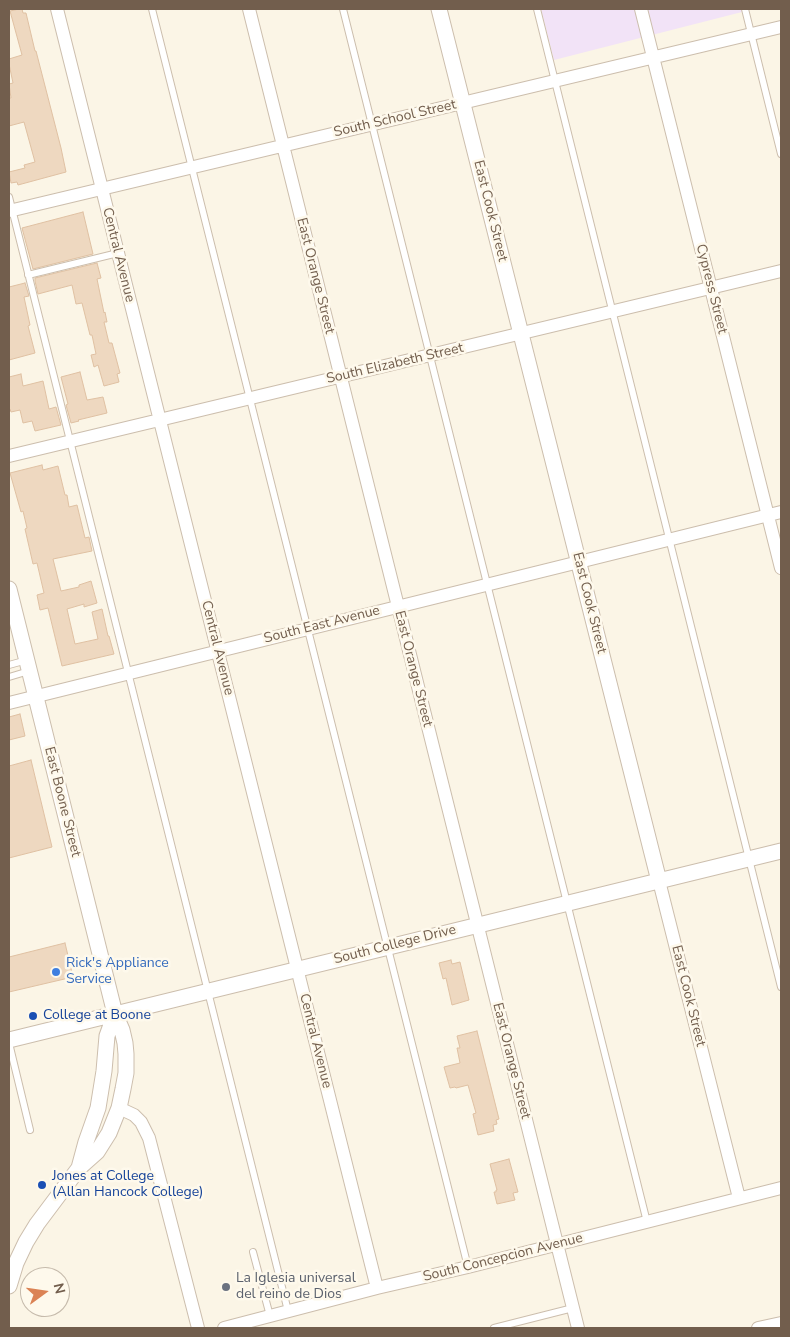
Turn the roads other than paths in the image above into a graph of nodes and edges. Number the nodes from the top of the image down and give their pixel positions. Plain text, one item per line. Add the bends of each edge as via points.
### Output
1 (57, 9) edge
2 (152, 9) edge
3 (248, 9) edge
4 (344, 9) edge
5 (439, 9) edge
6 (537, 9) edge
7 (641, 9) edge
8 (745, 9) edge
9 (781, 27) edge
10 (751, 34) junction
11 (653, 57) junction
12 (555, 81) junction
13 (462, 103) junction
14 (372, 124) junction
15 (283, 145) junction
16 (781, 154) edge
17 (191, 167) junction
18 (102, 188) junction
19 (9, 197) edge
20 (10, 210) edge
21 (118, 253) junction
22 (781, 271) edge
23 (28, 275) junction
24 (711, 288) junction
25 (612, 312) junction
26 (521, 334) junction
27 (430, 355) junction
28 (340, 377) junction
29 (249, 399) junction
30 (160, 420) junction
31 (70, 442) junction
32 (9, 456) edge
33 (781, 512) edge
34 (768, 516) junction
35 (670, 540) junction
36 (578, 562) junction
37 (781, 568) edge
38 (488, 585) junction
39 (9, 590) edge
40 (398, 607) junction
41 (307, 629) junction
42 (217, 651) junction
43 (9, 665) edge
44 (28, 666) junction
45 (128, 673) junction
46 (9, 677) edge
47 (35, 696) junction
48 (9, 703) edge
49 (781, 851) edge
50 (749, 858) junction
51 (659, 881) junction
52 (567, 903) junction
53 (477, 925) junction
54 (387, 947) junction
55 (297, 970) junction
56 (781, 987) edge
57 (208, 991) junction
58 (115, 1014) junction
59 (9, 1042) edge
60 (119, 1108) junction
61 (30, 1130) dead end
62 (79, 1168) junction
63 (781, 1188) edge
64 (739, 1198) junction
65 (647, 1222) junction
66 (557, 1245) junction
67 (254, 1252) dead end
68 (12, 1261) edge
69 (468, 1267) junction
70 (9, 1286) edge
71 (376, 1288) junction
72 (573, 1308) junction
73 (288, 1311) junction
74 (270, 1316) junction
75 (781, 1323) edge
76 (198, 1328) edge
77 (224, 1328) edge
78 (494, 1328) edge
79 (578, 1328) edge
80 (758, 1328) edge

1 - 18 street, Central Avenue
2 - 17 lane
3 - 15 street, East Orange Street
4 - 14 lane
5 - 13 street, East Cook Street
6 - 12 lane
7 - 11 street, Cypress Street
8 - 10 lane
9 - 10 street, South School Street
10 - 11 street, South School Street
10 - 16 lane
11 - 12 street, South School Street
11 - 24 street, Cypress Street
12 - 13 street, South School Street
12 - 25 lane
13 - 14 street, South School Street
13 - 26 street, East Cook Street
14 - 15 street, South School Street
14 - 27 lane
15 - 17 street, South School Street
15 - 28 street, East Orange Street
17 - 18 street, South School Street
17 - 29 lane
18 - 20 street, South School Street
18 - 21 street, Central Avenue
19 - 20 lane
20 - 23 lane
21 - 23 lane
21 - 30 street, Central Avenue
22 - 24 street, South Elizabeth Street
23 - 31 lane
24 - 25 street, South Elizabeth Street
24 - 34 street, Cypress Street
25 - 26 street, South Elizabeth Street
25 - 35 lane
26 - 27 street, South Elizabeth Street
26 - 36 street, East Cook Street
27 - 28 street, South Elizabeth Street
27 - 38 lane
28 - 29 street, South Elizabeth Street
28 - 40 street, East Orange Street
29 - 30 street, South Elizabeth Street
29 - 41 lane
30 - 31 street, South Elizabeth Street
30 - 42 street, Central Avenue
31 - 32 street, South Elizabeth Street
31 - 45 lane
33 - 34 street, South East Avenue
34 - 35 street, South East Avenue
34 - 37 street, Cypress Street
35 - 36 street, South East Avenue
35 - 50 lane
36 - 38 street, South East Avenue
36 - 51 street, East Cook Street
38 - 40 street, South East Avenue
38 - 52 lane
39 - 44 street, East Boone Street
40 - 41 street, South East Avenue
40 - 53 street, East Orange Street
41 - 42 street, South East Avenue
41 - 54 lane
42 - 45 street, South East Avenue
42 - 55 street, Central Avenue
43 - 44 lane
44 - 46 lane
44 - 47 street, East Boone Street
45 - 47 street, South East Avenue
45 - 57 lane
47 - 48 street, South East Avenue
47 - 58 street, East Boone Street
49 - 50 street, South College Drive
50 - 51 street, South College Drive
50 - 56 lane
51 - 52 street, South College Drive
51 - 64 street, East Cook Street
52 - 53 street, South College Drive
52 - 65 lane
53 - 54 street, South College Drive
53 - 66 street, East Orange Street
54 - 55 street, South College Drive
54 - 69 lane
55 - 57 street, South College Drive
55 - 71 street, Central Avenue
57 - 58 street, South College Drive
57 - 73 lane
58 - 59 street, South College Drive
58 - 60 street, East Boone Street via 122,1030 126,1054
58 - 62 street via 107,1036 98,1108
59 - 61 lane
60 - 62 street, East Boone Street via 97,1152
60 - 76 street via 134,1115 149,1138
62 - 68 street
63 - 64 street, South Concepcion Avenue
64 - 65 street, South Concepcion Avenue
65 - 66 street, South Concepcion Avenue
66 - 69 street, South Concepcion Avenue
66 - 72 street, East Orange Street
67 - 74 lane
68 - 70 street
69 - 71 street, South Concepcion Avenue
71 - 73 street, South Concepcion Avenue
72 - 78 lane
72 - 79 street, East Orange Street
73 - 74 street, South Concepcion Avenue
74 - 77 street, South Concepcion Avenue
75 - 80 street

